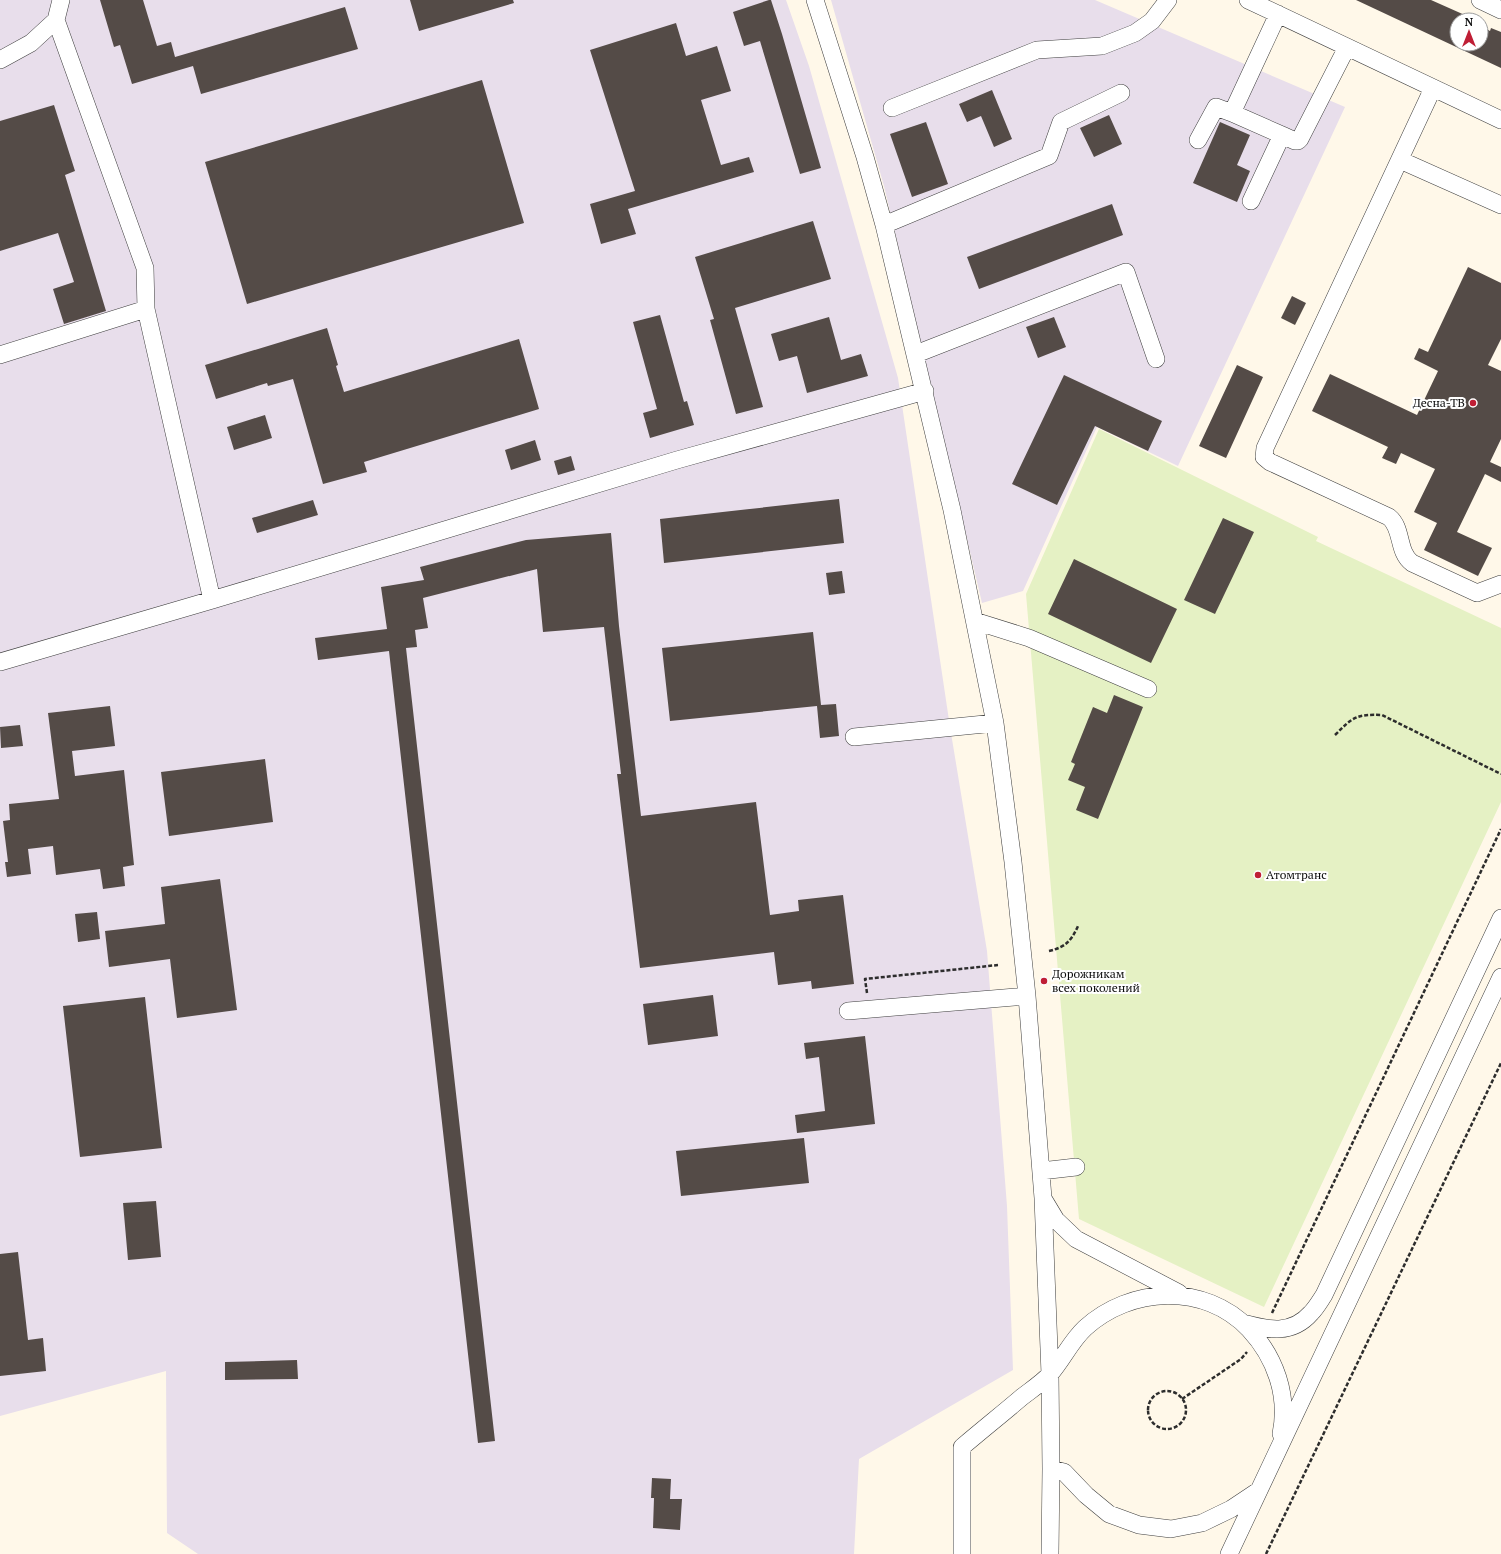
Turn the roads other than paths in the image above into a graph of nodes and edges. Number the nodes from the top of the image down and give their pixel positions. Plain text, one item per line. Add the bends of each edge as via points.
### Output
1 (61, 0) edge
2 (815, 0) edge
3 (1168, 0) edge
4 (1248, 0) edge
5 (1480, 0) edge
6 (1501, 10) edge
7 (1278, 14) junction
8 (56, 20) junction
9 (1347, 47) junction
10 (0, 60) edge
11 (1433, 88) junction
12 (1121, 93) dead end
13 (892, 108) dead end
14 (1232, 113) junction
15 (1501, 120) edge
16 (1282, 135) junction
17 (1198, 140) dead end
18 (1400, 160) junction
19 (1251, 202) dead end
20 (1501, 205) edge
21 (884, 225) junction
22 (146, 309) junction
23 (916, 354) junction
24 (0, 355) edge
25 (1156, 359) dead end
26 (925, 391) junction
27 (1501, 584) edge
28 (212, 600) junction
29 (976, 621) junction
30 (0, 662) edge
31 (1148, 689) dead end
32 (995, 723) junction
33 (854, 737) dead end
34 (1501, 918) edge
35 (1501, 978) edge
36 (1027, 996) junction
37 (848, 1011) dead end
38 (1441, 1046) junction
39 (1464, 1057) junction
40 (1076, 1167) dead end
41 (1041, 1171) junction
42 (1043, 1198) junction
43 (1184, 1296) junction
44 (1262, 1334) junction
45 (1050, 1374) junction
46 (1278, 1450) junction
47 (1052, 1469) junction
48 (1260, 1489) junction
49 (962, 1554) edge
50 (1050, 1554) edge
51 (1229, 1554) edge

1 - 8 street
2 - 21 street
3 - 13 street via 1152,21 1134,33 1102,46 1037,50
4 - 7 street
5 - 6 street
7 - 9 street
7 - 14 street
8 - 10 street via 31,43
8 - 22 street via 145,268
9 - 11 street
9 - 16 street via 1300,139 1295,141
11 - 15 street
11 - 18 street
12 - 21 street via 1061,122 1049,156
14 - 16 street
14 - 17 street via 1216,106
16 - 19 street
18 - 20 street
18 - 27 street via 1265,448 1264,457 1389,517 1394,521 1407,559 1412,563 1477,593
21 - 23 street
22 - 24 street
22 - 28 street
23 - 25 street via 1126,272
23 - 26 street
26 - 28 street via 677,460
26 - 29 street
28 - 30 street
29 - 31 street via 1029,638
29 - 32 street
32 - 33 street
32 - 36 street
34 - 38 street
35 - 39 street
36 - 37 street
36 - 41 street
38 - 39 street
38 - 44 street via 1324,1295 1311,1314 1297,1324
39 - 46 street
40 - 41 street
41 - 42 street
42 - 43 street via 1056,1220 1076,1239
42 - 45 street
43 - 44 street via 1225,1310
43 - 45 street via 1150,1296 1130,1301 1106,1312 1084,1329
44 - 46 street via 1280,1381 1284,1404
45 - 47 street
45 - 49 street via 962,1447
46 - 48 street
47 - 48 street via 1064,1472 1109,1514 1139,1525 1164,1528 1202,1523 1231,1509
47 - 50 street
48 - 51 street

